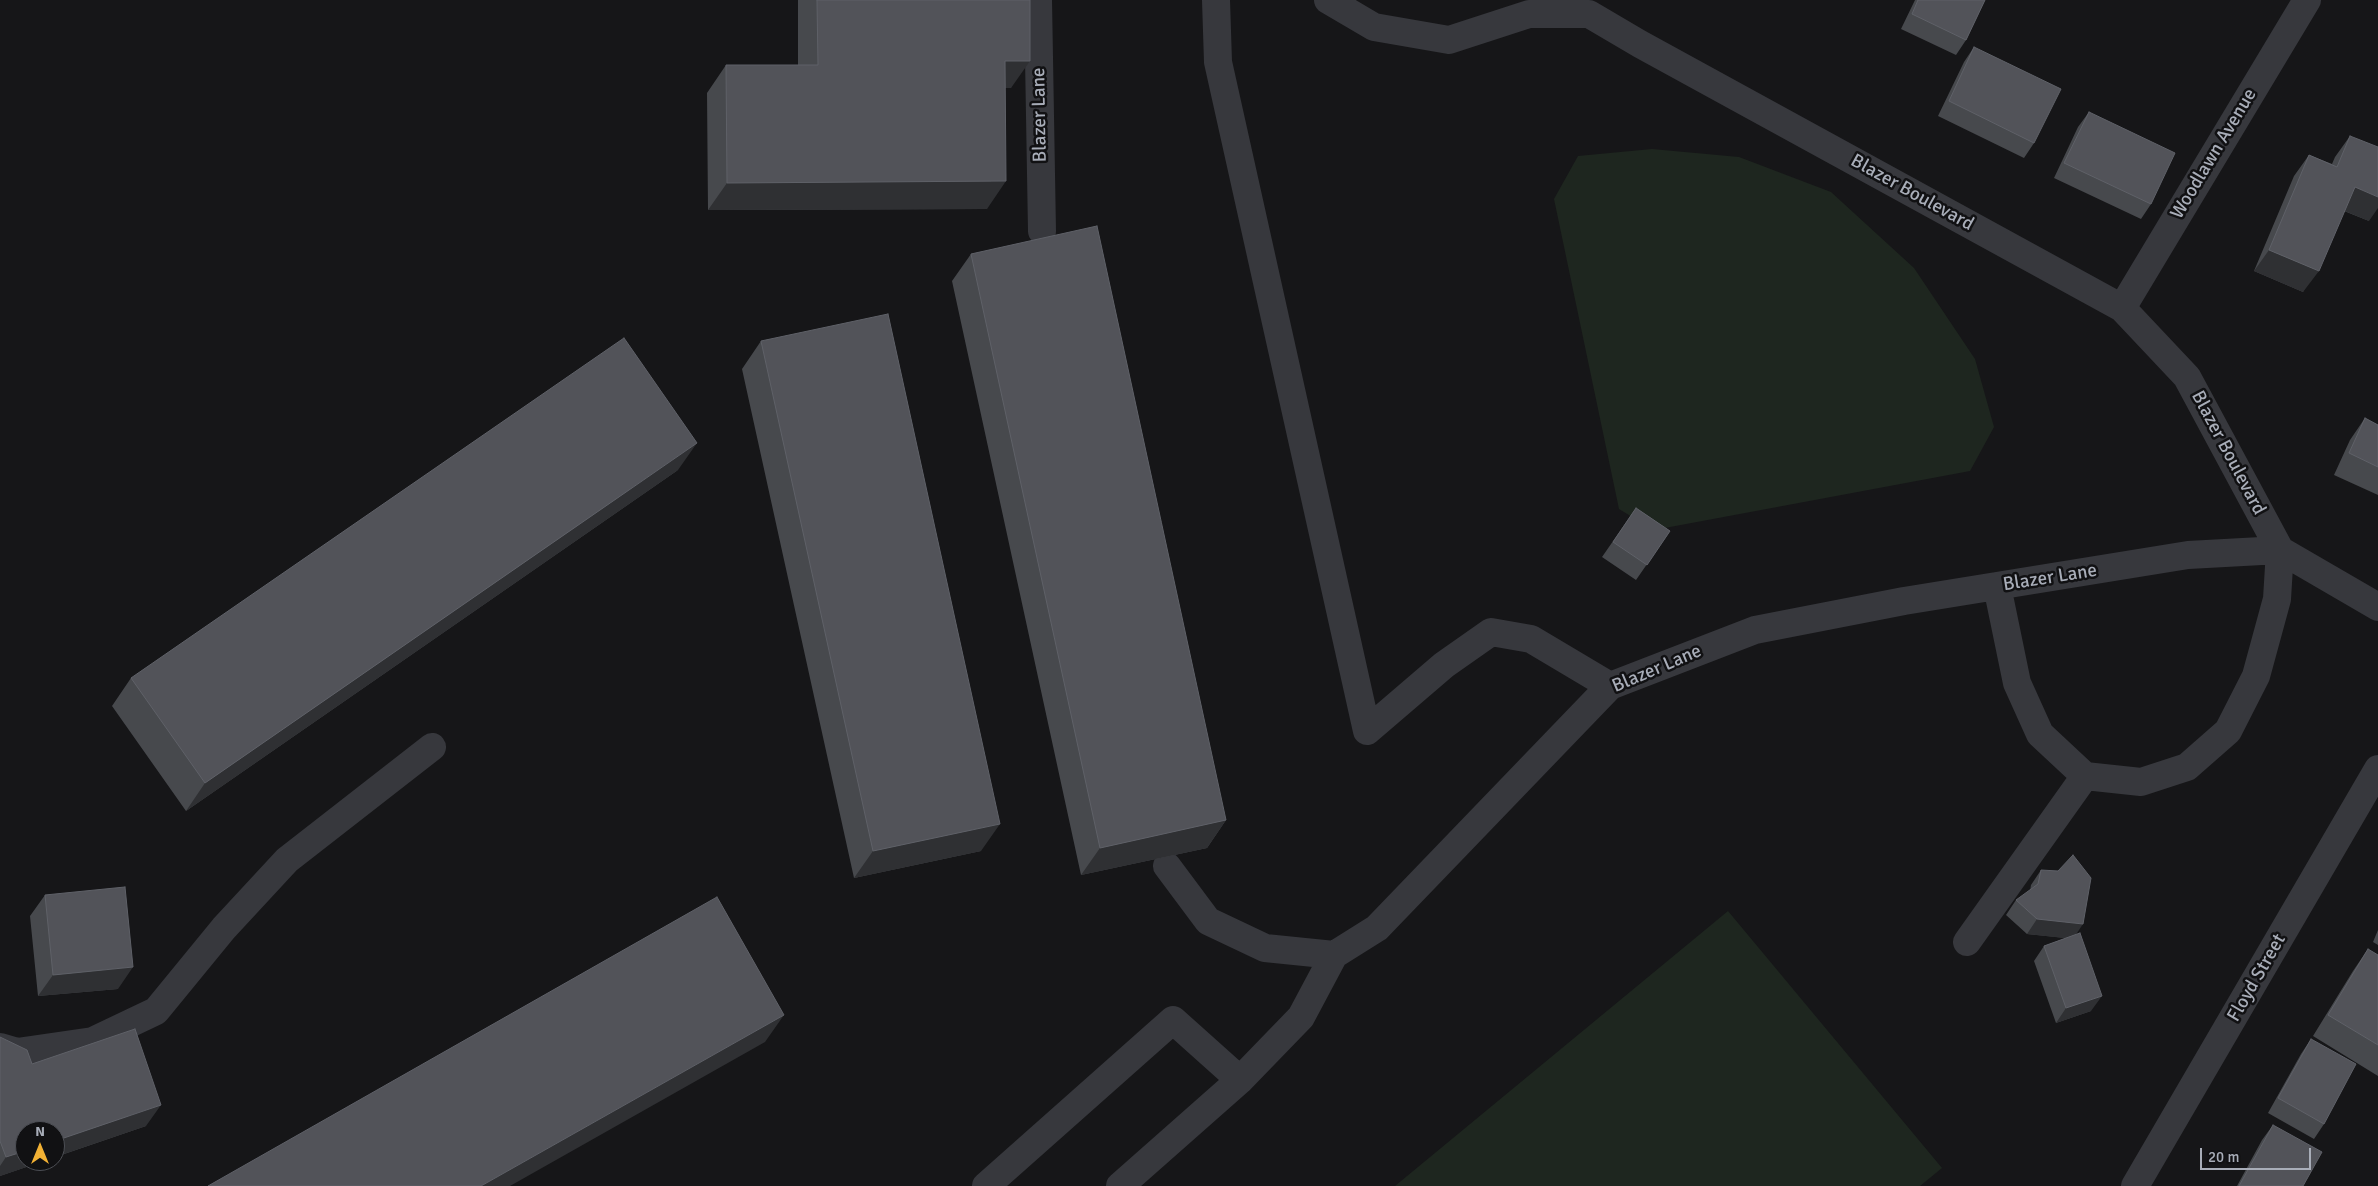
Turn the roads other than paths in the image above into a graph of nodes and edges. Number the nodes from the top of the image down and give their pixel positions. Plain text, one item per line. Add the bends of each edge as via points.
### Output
1 (1038, 0) edge
2 (1216, 0) edge
3 (1328, 0) edge
4 (2307, 0) edge
5 (1042, 231) dead end
6 (2122, 308) junction
7 (2280, 550) junction
8 (1997, 586) junction
9 (2378, 607) edge
10 (1610, 686) junction
11 (432, 747) dead end
12 (2378, 769) edge
13 (2086, 776) junction
14 (1167, 866) edge
15 (1968, 942) dead end
16 (1334, 954) junction
17 (0, 1047) edge
18 (1240, 1080) junction
19 (986, 1186) edge
20 (1120, 1186) edge
21 (2135, 1186) edge

1 - 5 street, Blazer Lane
2 - 10 street via 1218,62 1367,731 1444,665 1491,632 1531,640
3 - 6 street, Blazer Boulevard via 1374,27 1449,40 1529,14 1589,14
4 - 6 street, Woodlawn Avenue
6 - 7 street, Blazer Boulevard via 2187,377
7 - 8 street, Blazer Lane via 2188,555
7 - 9 street
7 - 13 street via 2277,599 2256,676 2228,731 2187,767 2141,782
8 - 10 street, Blazer Lane via 1755,630
8 - 13 street via 2017,683 2040,734
10 - 16 street, Blazer Lane via 1377,928
11 - 17 street via 287,860 224,928 156,1011 93,1041 16,1052
12 - 21 street, Floyd Street
13 - 15 street
14 - 16 street via 1208,921 1265,948
16 - 18 street via 1301,1016
18 - 19 street via 1173,1020
18 - 20 street

